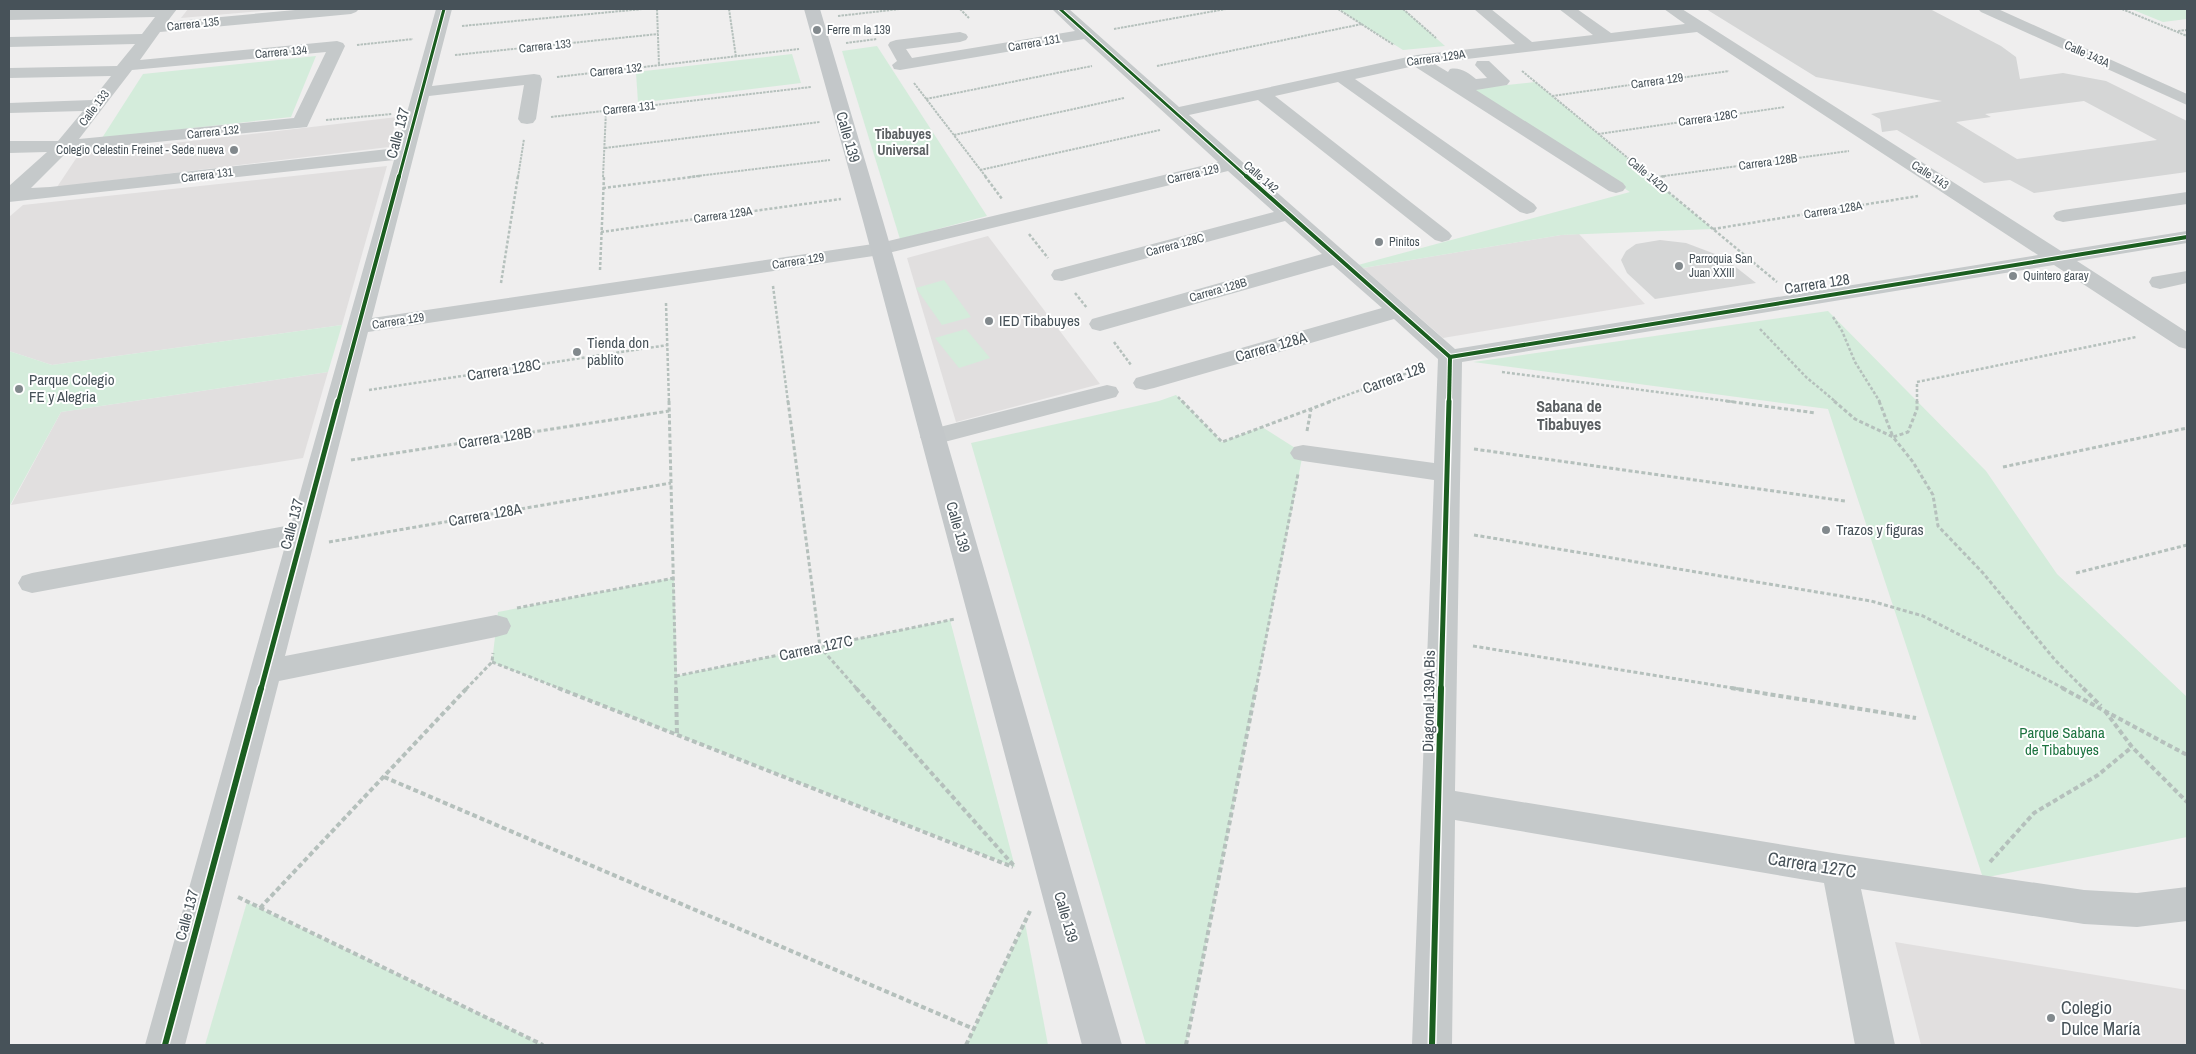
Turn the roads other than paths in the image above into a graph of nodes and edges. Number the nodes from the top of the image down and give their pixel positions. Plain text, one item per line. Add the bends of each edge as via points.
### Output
1 (351, 9) edge
2 (444, 9) edge
3 (812, 9) edge
4 (1060, 9) edge
5 (1482, 9) edge
6 (1567, 9) edge
7 (1672, 9) edge
8 (1986, 9) edge
9 (2016, 9) edge
10 (168, 10) edge
11 (9, 15) edge
12 (1700, 27) junction
13 (150, 34) junction
14 (1087, 34) junction
15 (976, 36) dead end
16 (1608, 38) junction
17 (9, 42) edge
18 (1529, 46) junction
19 (1438, 57) junction
20 (1417, 60) junction
21 (1483, 65) dead end
22 (124, 69) junction
23 (9, 73) edge
24 (1340, 76) junction
25 (2178, 81) dead end
26 (422, 92) junction
27 (1261, 94) junction
28 (2187, 100) edge
29 (96, 106) junction
30 (9, 108) edge
31 (527, 119) road end
32 (1181, 119) junction
33 (301, 123) joint
34 (65, 146) junction
35 (9, 147) edge
36 (405, 153) junction
37 (1232, 164) junction
38 (1616, 188) dead end
39 (10, 194) edge
40 (2185, 200) edge
41 (1526, 208) dead end
42 (1288, 214) junction
43 (2063, 216) dead end
44 (1442, 236) dead end
45 (2187, 237) edge
46 (880, 249) junction
47 (1336, 256) junction
48 (2057, 258) junction
49 (1062, 276) dead end
50 (2187, 277) edge
51 (2160, 282) dead end
52 (1397, 311) junction
53 (1100, 324) dead end
54 (359, 327) junction
55 (2187, 342) edge
56 (1450, 357) junction
57 (1145, 383) dead end
58 (1107, 392) dead end
59 (933, 438) junction
60 (1303, 453) road end
61 (1448, 459) junction
62 (301, 540) junction
63 (32, 583) dead end
64 (502, 618) road end
65 (266, 672) junction
66 (1439, 803) junction
67 (1839, 870) junction
68 (2187, 904) edge
69 (165, 1045) edge
70 (1102, 1045) edge
71 (1432, 1045) edge
72 (1875, 1045) edge

1 - 13 street, Carrera 135
2 - 26 street, Calle 137
3 - 46 main road, Calle 139
4 - 14 street, Calle 142
5 - 18 street
6 - 16 street
7 - 12 street, Calle 143
8 - 28 street, Calle 143A
9 - 25 street
10 - 11 street
10 - 13 street, Calle 133
12 - 16 street, Carrera 129A
12 - 48 street, Calle 143
13 - 17 street, Carrera 135
13 - 22 street, Calle 133
14 - 15 street, Carrera 131 via 903,64 896,45
14 - 32 street, Calle 142
16 - 18 street, Carrera 129A
18 - 19 street, Carrera 129A
19 - 20 street, Carrera 129A
19 - 21 street via 1472,85 1501,81
20 - 24 street, Carrera 129A
20 - 38 street
22 - 23 street, Carrera 134
22 - 29 street, Calle 133
22 - 33 street, Carrera 134 via 337,46
24 - 27 street, Carrera 129A
24 - 41 street
26 - 31 street via 534,79
26 - 36 street, Calle 137
27 - 32 street, Carrera 129A
27 - 44 street
29 - 30 street
29 - 34 street, Calle 133
32 - 37 street, Calle 142
33 - 34 street, Carrera 132
34 - 35 street, Carrera 132
34 - 39 street, Calle 133 via 33,178
36 - 39 street, Carrera 131 via 50,193
36 - 54 street, Calle 137
37 - 42 street, Calle 142
37 - 46 street, Carrera 129
40 - 43 street
42 - 47 street, Calle 142
42 - 49 street, Carrera 128C
45 - 48 street, Carrera 128
46 - 54 street, Carrera 129
46 - 59 main road, Calle 139
47 - 52 street, Calle 142
47 - 53 street, Carrera 128B
48 - 55 street, Calle 143
48 - 56 street, Carrera 128
50 - 51 street
52 - 56 street, Calle 142
52 - 57 street, Carrera 128A
54 - 62 street, Calle 137
56 - 61 street, Diagonal 139A Bis
58 - 59 street
59 - 70 main road, Calle 139
60 - 61 street
61 - 66 street, Diagonal 139A Bis
62 - 63 street
62 - 65 street, Calle 137
64 - 65 street
65 - 69 street, Calle 137
66 - 67 street, Carrera 127C
66 - 71 street, Diagonal 139A Bis
67 - 68 street, Carrera 127C via 2084,907 2137,910
67 - 72 street

